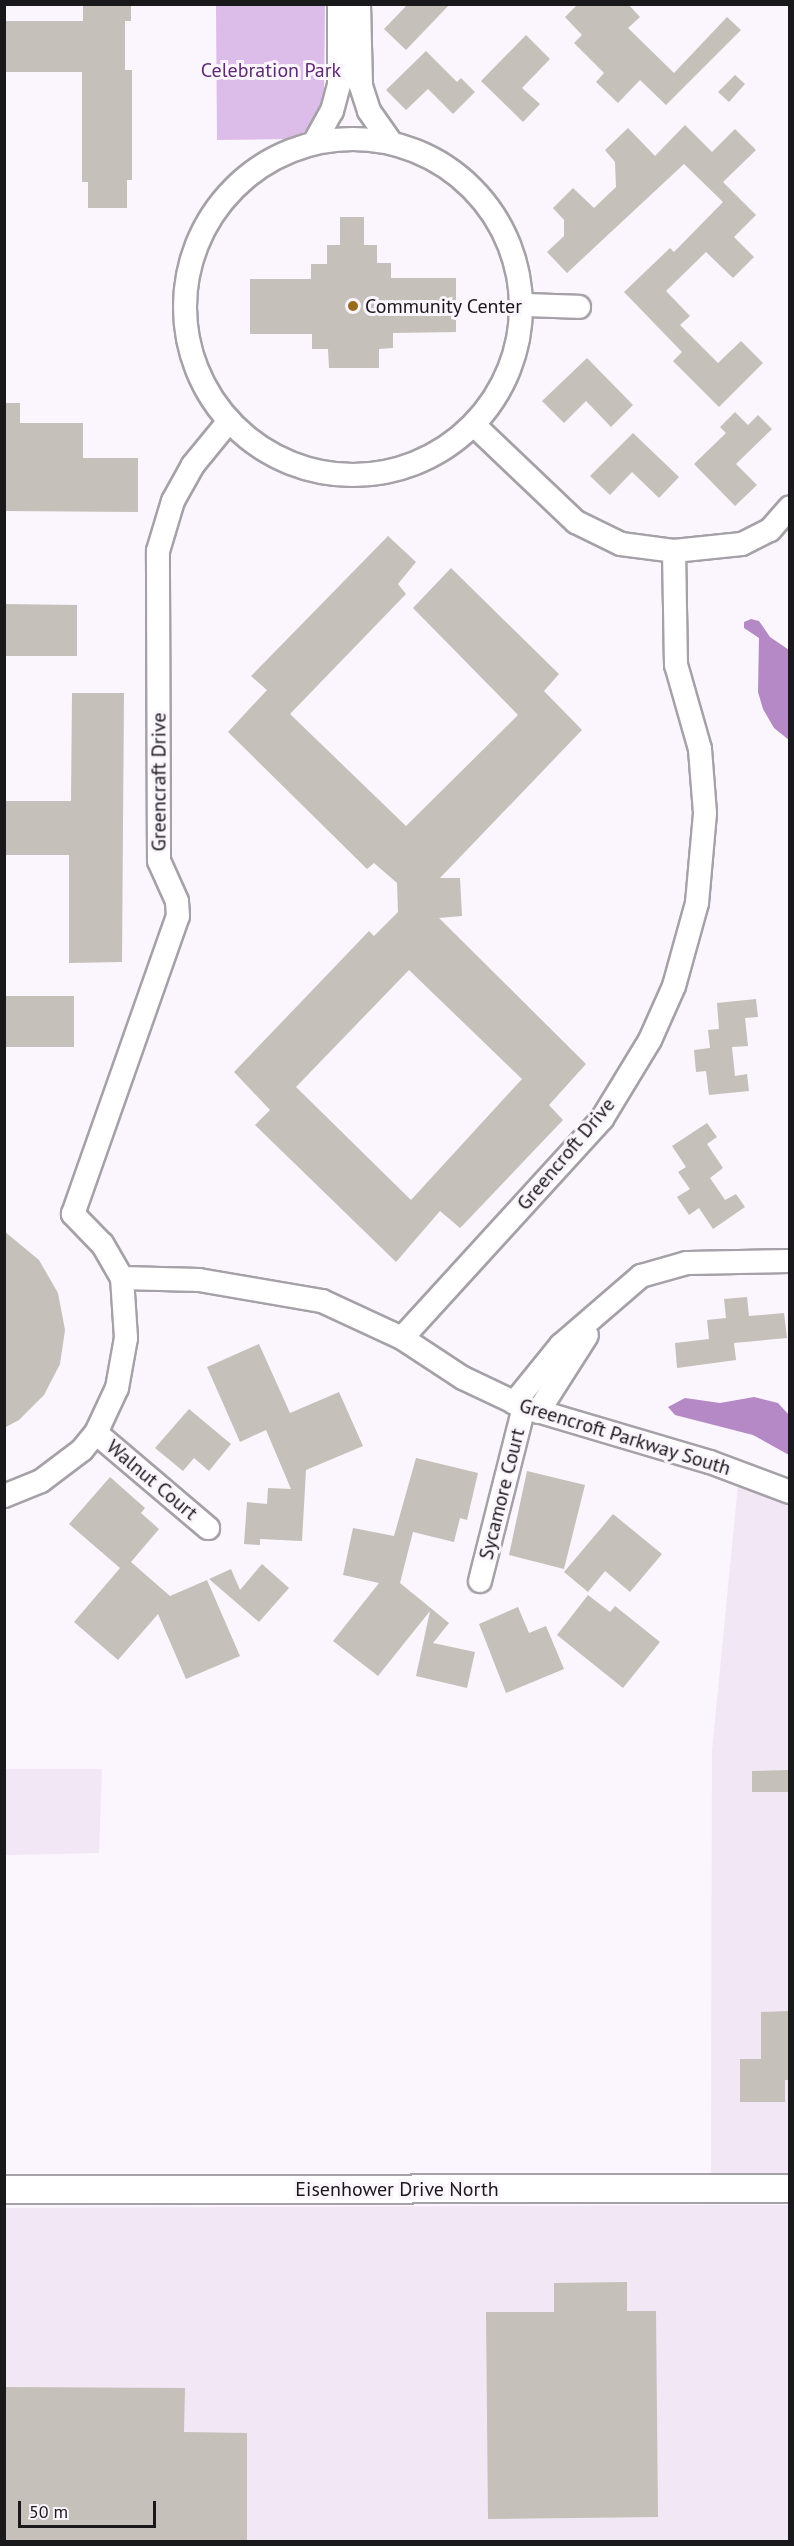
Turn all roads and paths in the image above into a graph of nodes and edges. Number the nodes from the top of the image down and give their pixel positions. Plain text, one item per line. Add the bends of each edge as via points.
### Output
1 (339, 4) edge
2 (359, 4) edge
3 (391, 142) junction
4 (314, 143) junction
5 (522, 305) junction
6 (579, 307) dead end
7 (229, 421) junction
8 (474, 425) junction
9 (789, 507) edge
10 (674, 551) junction
11 (789, 1261) edge
12 (122, 1278) junction
13 (402, 1338) junction
14 (525, 1407) junction
15 (96, 1433) junction
16 (789, 1491) edge
17 (4, 1496) edge
18 (208, 1528) dead end
19 (480, 1581) dead end
20 (789, 2188) edge
21 (4, 2189) edge

1 - 4 street via 339,85 332,111
2 - 3 street via 361,86 369,111
3 - 4 street via 350,138
3 - 5 street via 423,153 453,170 478,192 513,250
4 - 7 street via 272,159 237,185 209,220 190,266 185,314 193,360
5 - 6 street
5 - 8 street via 519,338 510,370 495,399
7 - 8 street via 263,449 287,461 339,474 366,474 415,463 436,454
7 - 12 street, Greencraft Drive via 208,444 173,501 158,551 159,861 177,901 178,916 73,1214 102,1244
8 - 10 street via 576,522 621,544
9 - 10 street via 771,530 742,544
10 - 13 street, Greencroft Drive via 676,665 700,749 705,813 697,903 674,986 650,1040 602,1119
11 - 14 street via 669,1266 641,1276 561,1345
12 - 13 street via 199,1280 287,1293 322,1301
12 - 15 street via 126,1309 122,1362 117,1388
13 - 14 street, Greencroft Parkway South via 463,1378
14 - 16 street, Greencroft Parkway South via 710,1462
14 - 19 street, Sycamore Court
15 - 17 street via 65,1465
15 - 18 street, Walnut Court
20 - 21 street, Eisenhower Drive North

